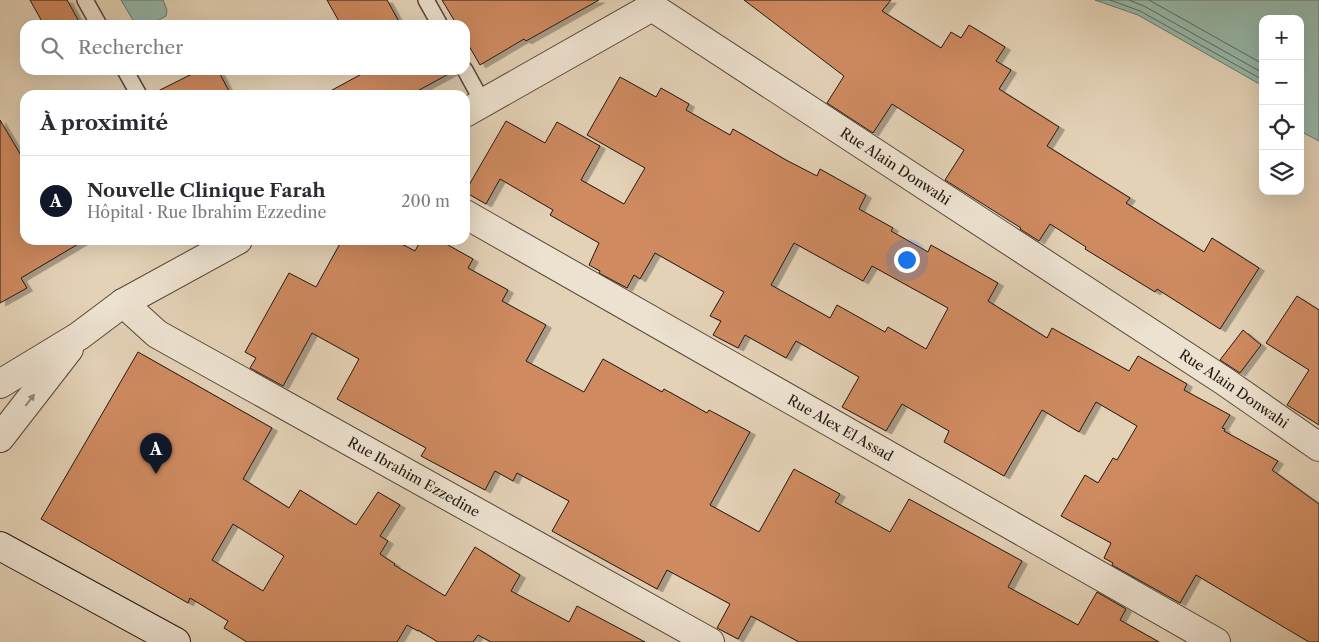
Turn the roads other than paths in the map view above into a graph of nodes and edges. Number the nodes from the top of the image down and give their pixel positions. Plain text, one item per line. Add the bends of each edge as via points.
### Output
1 (85, 0) edge
2 (426, 0) edge
3 (96, 20) edge
4 (437, 20) edge
5 (128, 75) edge
6 (466, 75) edge
7 (136, 90) edge
8 (470, 90) edge
9 (470, 91) edge
10 (474, 108) edge
11 (470, 217) edge
12 (224, 250) edge
13 (123, 303) junction
14 (79, 336) junction
15 (0, 384) edge
16 (0, 438) edge
17 (1319, 446) edge
18 (0, 546) edge
19 (176, 642) edge
20 (710, 642) edge
21 (1216, 642) edge

1 - 3 lane
2 - 4 lane
5 - 7 lane
6 - 8 lane
9 - 10 lane
10 - 17 street, Rue Alain Donwahi via 652,7
11 - 21 street, Rue Alex El Assad
12 - 13 street
13 - 14 street
13 - 20 street, Rue Ibrahim Ezzedine via 157,334
14 - 15 street
16 -> 14 street
18 - 19 street

